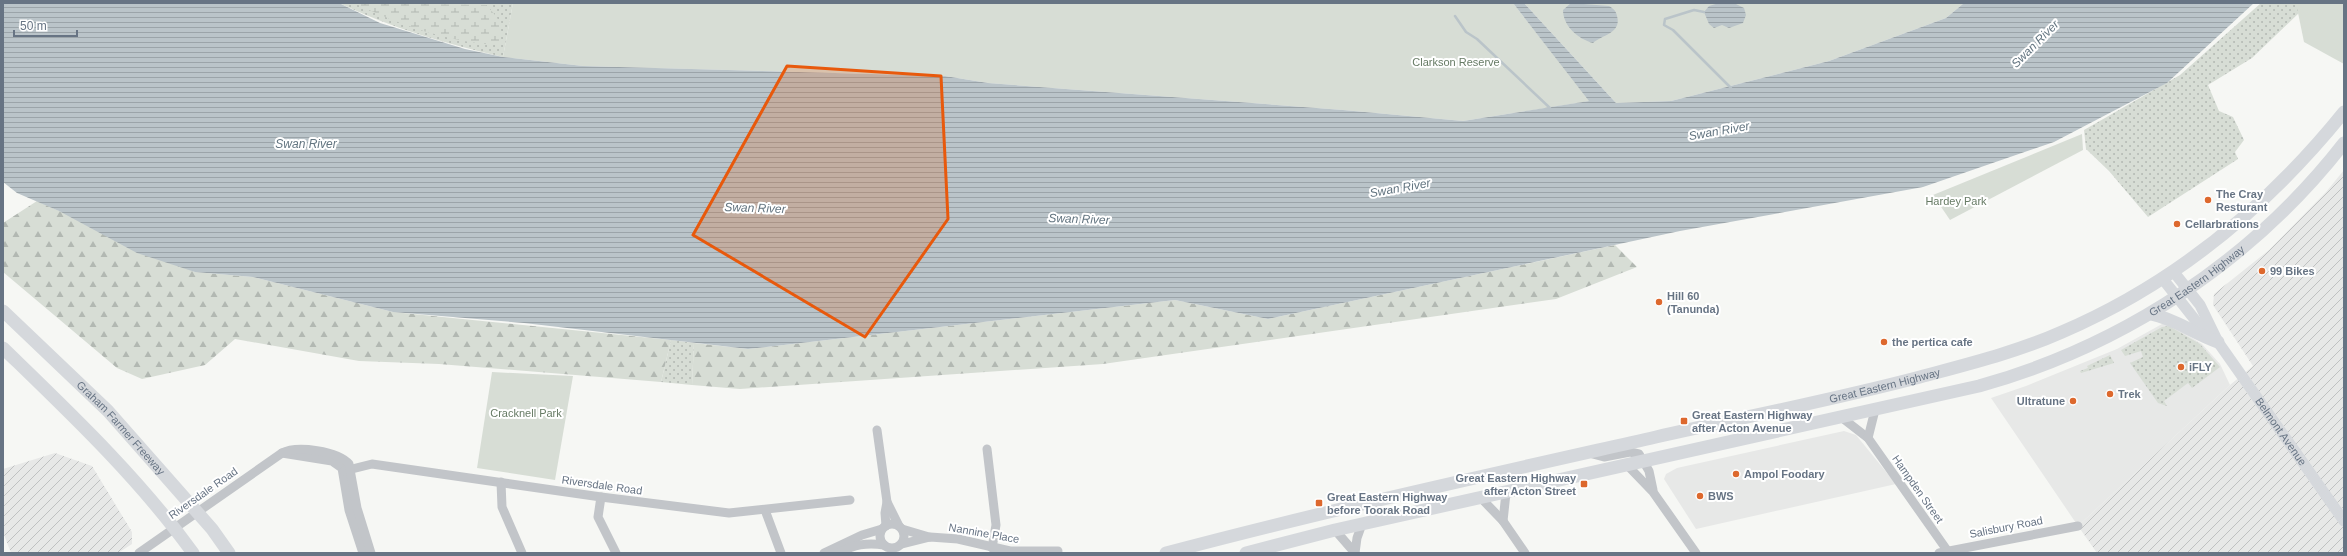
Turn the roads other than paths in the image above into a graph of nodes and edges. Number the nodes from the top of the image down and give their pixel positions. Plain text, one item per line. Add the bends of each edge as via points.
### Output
1 (2344, 112) edge
2 (2344, 143) edge
3 (2167, 275) junction
4 (2182, 293) junction
5 (3, 311) edge
6 (2150, 314) junction
7 (2218, 342) junction
8 (3, 348) edge
9 (1876, 410) junction
10 (1841, 417) junction
11 (877, 430) dead end
12 (1868, 438) junction
13 (987, 449) dead end
14 (1589, 453) junction
15 (1644, 461) junction
16 (1626, 465) junction
17 (348, 470) junction
18 (501, 482) junction
19 (1654, 492) junction
20 (1506, 493) junction
21 (602, 497) junction
22 (1480, 497) junction
23 (850, 500) dead end
24 (887, 502) junction
25 (765, 510) junction
26 (1503, 521) junction
27 (2344, 521) edge
28 (1362, 524) junction
29 (2078, 526) dead end
30 (884, 527) junction
31 (901, 527) junction
32 (1335, 530) junction
33 (930, 538) junction
34 (901, 547) edge
35 (992, 548) junction
36 (888, 549) edge
37 (1058, 551) dead end
38 (1945, 552) edge
39 (139, 553) edge
40 (193, 553) edge
41 (230, 553) edge
42 (363, 553) edge
43 (371, 553) edge
44 (522, 553) edge
45 (616, 553) edge
46 (781, 553) edge
47 (824, 553) edge
48 (838, 553) edge
49 (1166, 553) edge
50 (1246, 553) edge
51 (1355, 553) edge
52 (1525, 553) edge
53 (1696, 553) edge

1 - 3 highway, Great Eastern Highway via 2270,194 2222,236
2 - 4 highway, Great Eastern Highway via 2284,210 2224,262
3 - 4 main road, Belmont Avenue
3 - 14 highway, Great Eastern Highway via 2091,319 2060,333 1972,363 1862,392
4 - 6 highway, Great Eastern Highway
4 - 7 main road, Belmont Avenue via 2200,305
5 - 41 highway, Graham Farmer Freeway via 108,411
6 - 7 highway via 2166,317
6 - 9 highway, Great Eastern Highway via 2074,354 2018,375
7 - 27 main road, Belmont Avenue
8 - 40 highway via 101,443
9 - 10 highway, Great Eastern Highway
9 - 12 street
10 - 12 street, Hampden Street
10 - 15 highway, Great Eastern Highway
11 - 24 street
12 - 38 street, Hampden Street
13 - 35 street via 996,525
14 - 15 street via 1604,457 1634,452
14 - 49 highway, Great Eastern Highway via 1377,500
15 - 16 highway, Great Eastern Highway
15 - 19 street
16 - 19 street
16 - 20 highway, Great Eastern Highway
17 - 18 street, Riversdale Road via 372,464
17 - 39 street, Riversdale Road via 332,461 282,453
17 - 42 street via 349,510
17 - 43 street
18 - 21 street, Riversdale Road
18 - 44 street via 502,507
19 - 53 street
20 - 22 highway, Great Eastern Highway
20 - 26 street
21 - 25 street, Riversdale Road via 729,513
21 - 45 street via 598,517
22 - 26 street
22 - 28 highway, Great Eastern Highway
23 - 25 street, Riversdale Road
24 - 30 street
24 - 31 street
25 - 46 street
26 - 52 street
28 - 32 highway, Great Eastern Highway
28 - 51 street
29 - 38 street, Salisbury Road
30 - 31 street via 893,524
30 - 36 street via 880,537
30 - 47 street
31 - 33 street, Nannine Place
31 - 34 street via 905,536
32 - 50 highway, Great Eastern Highway
32 - 51 street
33 - 34 street, Nannine Place
33 - 35 street, Nannine Place via 958,538
34 - 36 street
35 - 37 street, Nannine Place via 1016,552
36 - 48 street via 865,543 851,546

